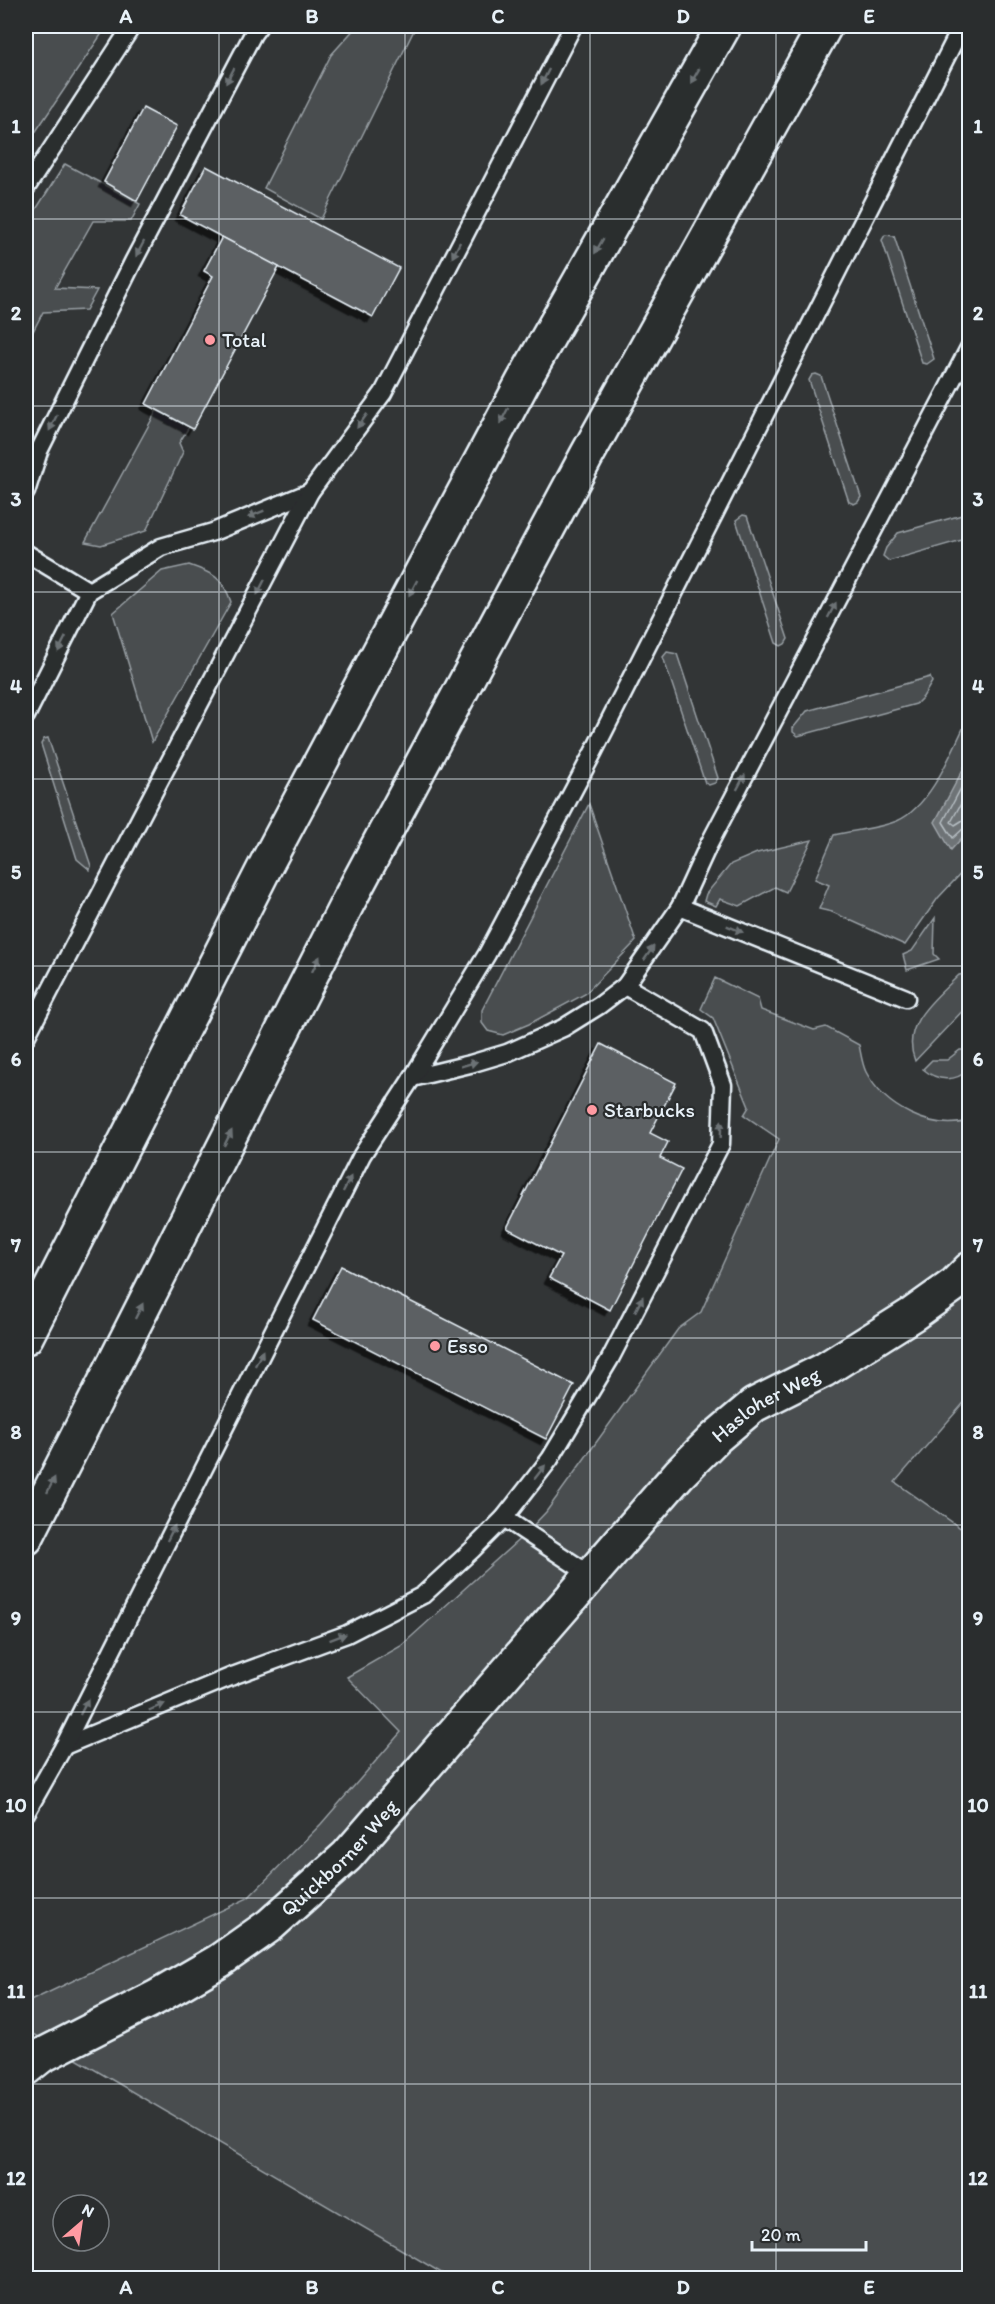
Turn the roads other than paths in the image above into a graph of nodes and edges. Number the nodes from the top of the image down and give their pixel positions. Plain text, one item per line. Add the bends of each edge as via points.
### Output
1 (132, 26) edge
2 (259, 26) edge
3 (573, 26) edge
4 (724, 26) edge
5 (825, 26) edge
6 (962, 26) edge
7 (26, 188) edge
8 (969, 346) edge
9 (26, 492) edge
10 (310, 492) junction
11 (26, 553) edge
12 (89, 591) junction
13 (26, 716) edge
14 (680, 907) junction
15 (625, 986) junction
16 (906, 998) dead end
17 (26, 1037) edge
18 (412, 1078) junction
19 (969, 1269) edge
20 (26, 1337) edge
21 (504, 1518) junction
22 (26, 1538) edge
23 (592, 1576) junction
24 (64, 1746) junction
25 (26, 1813) edge
26 (26, 2068) edge

1 - 7 lane
2 -> 9 lane via 133,262 39,451
3 -> 10 lane via 382,393
4 -> 20 main road via 512,401 268,861
22 -> 5 main road via 354,891 586,455
6 - 18 lane via 594,751 487,954
14 -> 8 lane via 708,846
10 -> 12 lane via 213,532 161,547
10 -> 17 lane
11 - 12 lane
12 -> 13 lane
15 -> 14 lane
14 -> 16 lane
18 -> 15 lane via 507,1053 562,1028
21 -> 15 lane via 550,1459 610,1359 721,1144 723,1085 703,1031
24 -> 18 lane via 362,1155
19 - 23 main road, Hasloher Weg via 913,1314 824,1370 754,1405 679,1474
21 - 23 lane
24 -> 21 lane via 235,1675 348,1634 423,1595
23 - 26 main road, Quickborner Weg via 347,1856 270,1925 167,1991 41,2056
24 - 25 lane

